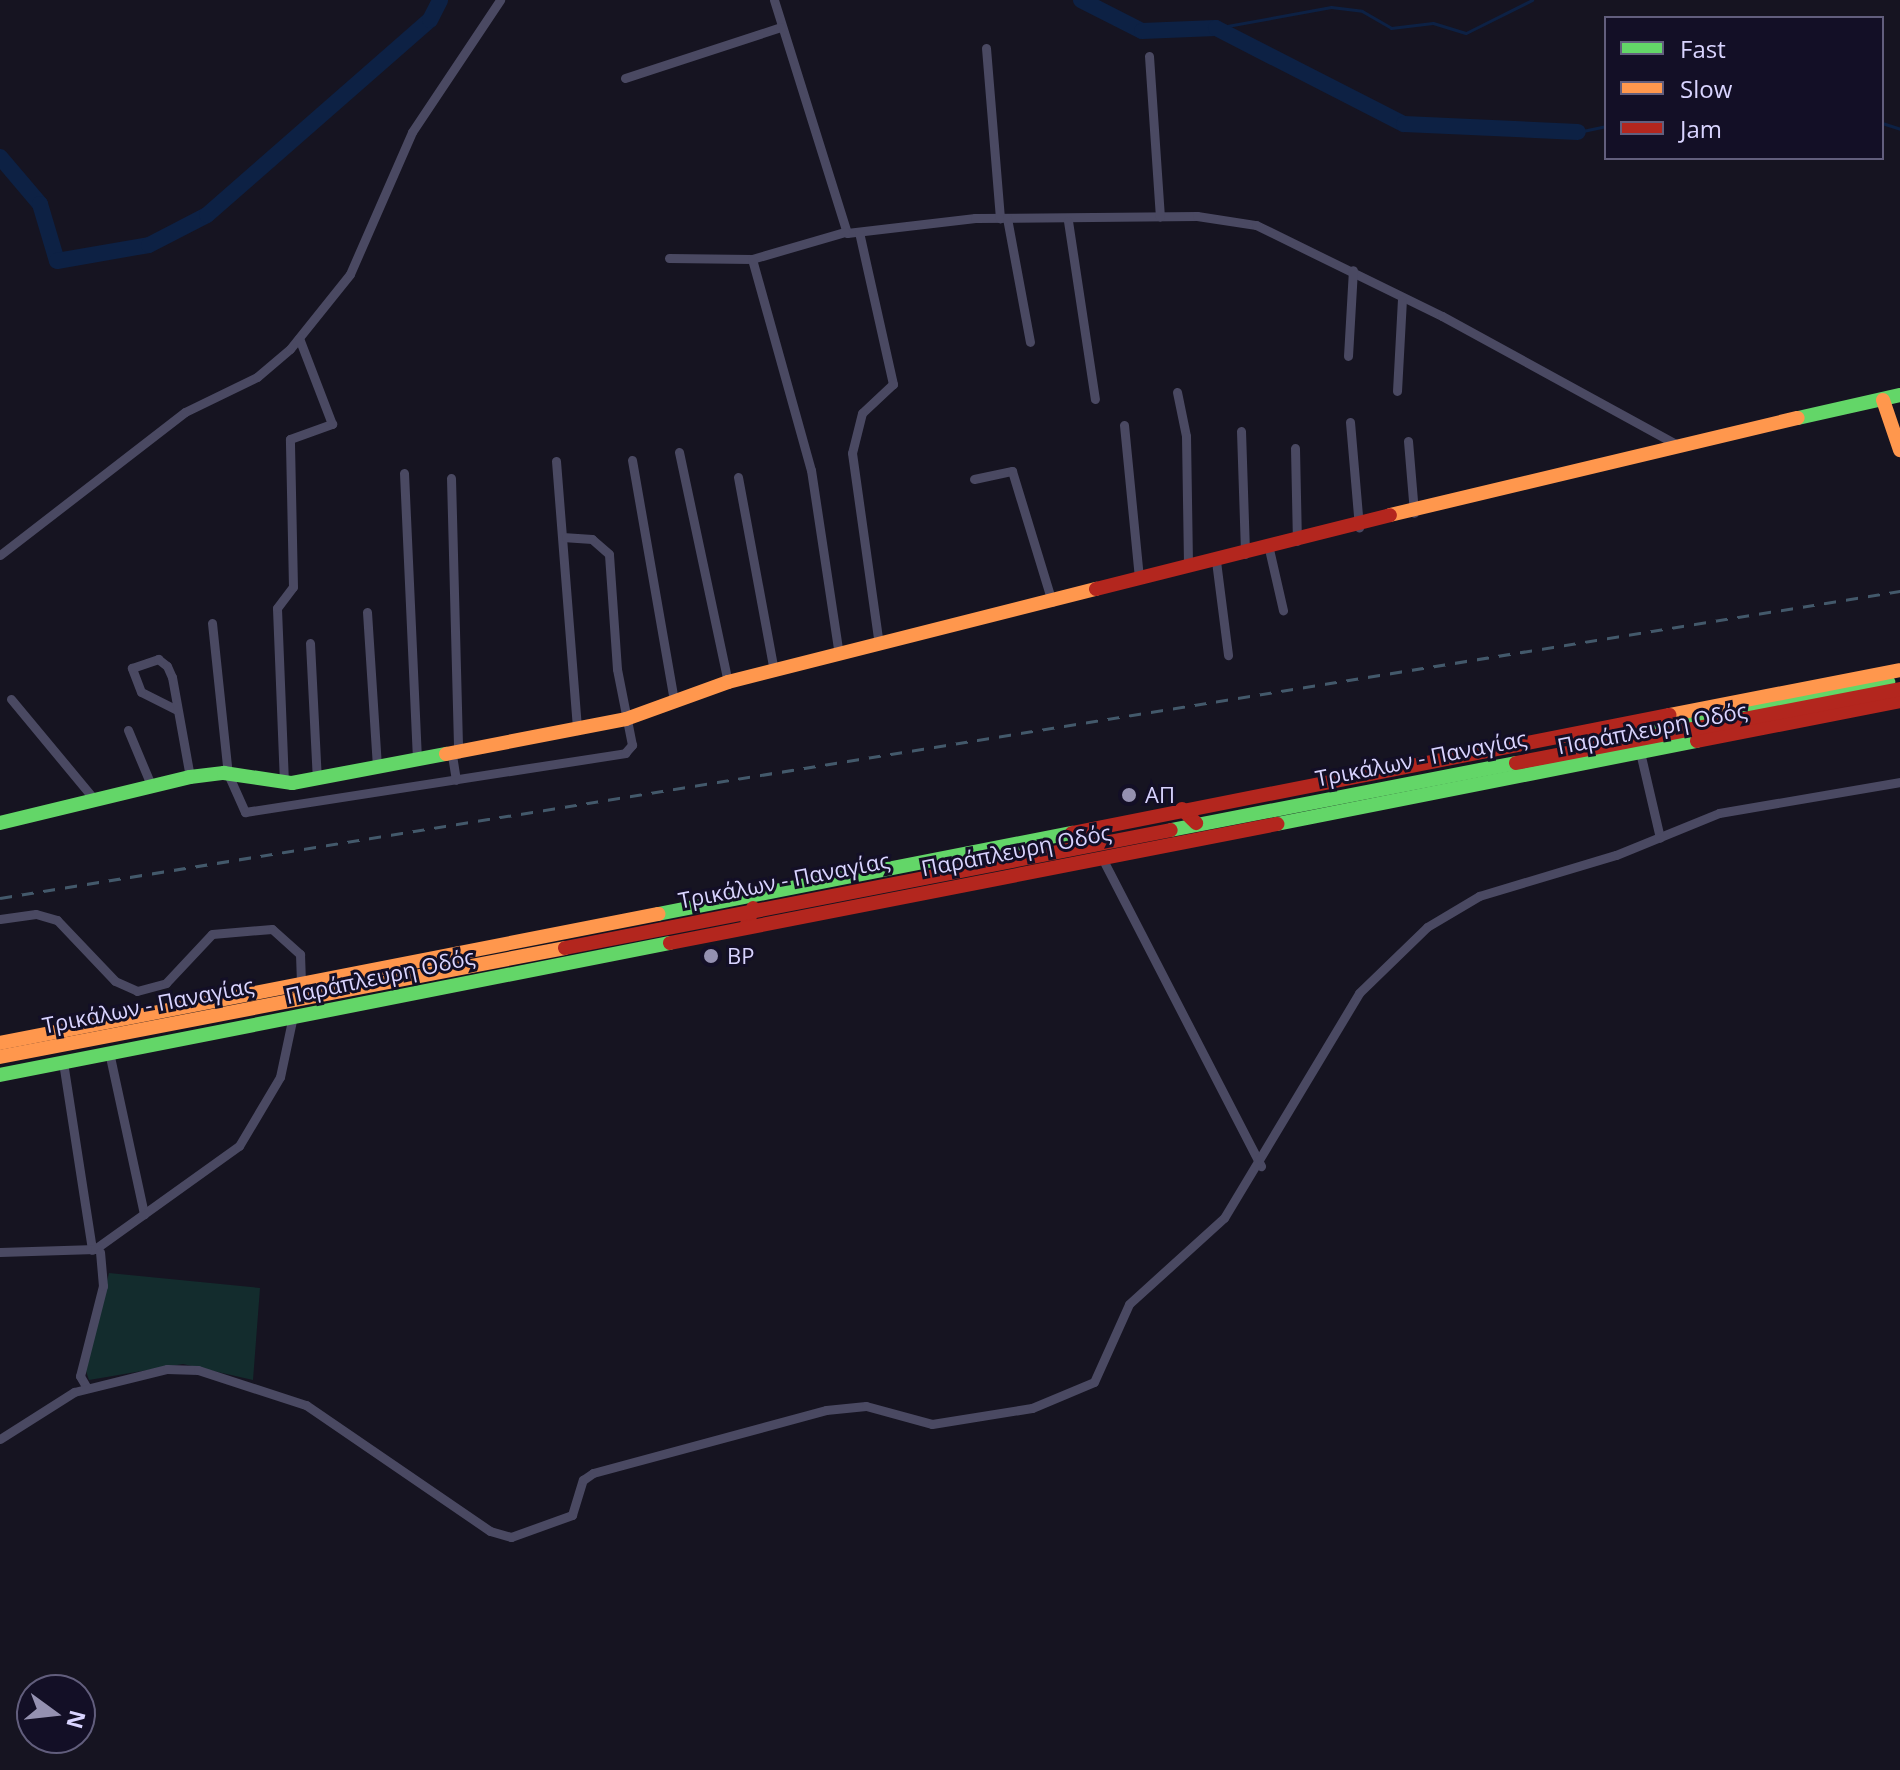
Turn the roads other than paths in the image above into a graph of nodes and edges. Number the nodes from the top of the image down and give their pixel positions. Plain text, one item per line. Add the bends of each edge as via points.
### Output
1 (500, 0) edge
2 (774, 0) edge
3 (781, 27) junction
4 (986, 48) dead end
5 (1149, 56) dead end
6 (625, 78) dead end
7 (1160, 217) junction
8 (1003, 218) junction
9 (1068, 221) junction
10 (845, 232) junction
11 (859, 232) junction
12 (669, 258) dead end
13 (752, 259) junction
14 (1353, 270) junction
15 (1402, 300) junction
16 (299, 338) junction
17 (1030, 342) dead end
18 (1348, 356) dead end
19 (1397, 391) dead end
20 (1177, 392) dead end
21 (1900, 395) edge
22 (1095, 399) dead end
23 (1883, 400) junction
24 (1350, 422) dead end
25 (1124, 425) dead end
26 (1241, 431) dead end
27 (1408, 441) dead end
28 (1676, 444) junction
29 (1295, 448) dead end
30 (1900, 450) edge
31 (679, 452) dead end
32 (632, 460) dead end
33 (556, 461) dead end
34 (404, 473) dead end
35 (738, 477) dead end
36 (451, 478) dead end
37 (974, 479) dead end
38 (1414, 513) junction
39 (1359, 528) junction
40 (566, 537) junction
41 (1297, 541) junction
42 (1269, 549) junction
43 (1245, 554) junction
44 (0, 555) edge
45 (1216, 561) junction
46 (1188, 567) junction
47 (1139, 579) junction
48 (1052, 602) junction
49 (1283, 610) dead end
50 (367, 612) dead end
51 (212, 623) dead end
52 (310, 643) dead end
53 (879, 644) junction
54 (839, 655) junction
55 (1228, 655) dead end
56 (1900, 670) edge
57 (774, 672) junction
58 (1900, 679) edge
59 (728, 682) junction
60 (1900, 689) edge
61 (11, 699) dead end
62 (674, 701) junction
63 (1900, 701) edge
64 (177, 710) junction
65 (626, 719) junction
66 (128, 730) dead end
67 (577, 730) junction
68 (1577, 750) junction
69 (1640, 752) junction
70 (455, 754) junction
71 (417, 762) junction
72 (377, 770) junction
73 (228, 774) junction
74 (190, 777) junction
75 (317, 779) junction
76 (456, 780) junction
77 (1900, 782) edge
78 (284, 783) junction
79 (151, 785) junction
80 (94, 799) junction
81 (1182, 809) junction
82 (0, 823) edge
83 (1196, 823) junction
84 (1107, 824) junction
85 (1660, 838) junction
86 (1100, 849) junction
87 (753, 908) junction
88 (0, 919) edge
89 (747, 924) junction
90 (659, 927) junction
91 (674, 938) junction
92 (301, 984) junction
93 (293, 1016) junction
94 (0, 1043) edge
95 (109, 1052) junction
96 (0, 1057) edge
97 (63, 1062) junction
98 (0, 1075) edge
99 (1261, 1166) junction
100 (144, 1214) junction
101 (96, 1251) junction
102 (0, 1252) edge
103 (80, 1376) junction
104 (87, 1388) junction
105 (74, 1392) junction
106 (0, 1439) edge

1 - 16 street via 412,132 350,274
2 - 3 street
3 - 6 street
3 - 10 street
4 - 8 street
5 - 7 street
7 - 9 street
7 - 14 street via 1256,225
8 - 9 street
8 - 11 street
8 - 17 street
9 - 22 street
10 - 11 street
10 - 13 street
11 - 53 street via 893,384 862,413 852,453
12 - 13 street
13 - 54 street via 811,470
14 - 15 street
14 - 18 street
15 - 19 street
15 - 28 street
16 - 44 street via 268,370 185,412
16 - 78 street via 332,424 290,439 293,587 277,608
20 - 46 street via 1186,436
21 - 23 street
23 - 28 street
23 - 30 street
24 - 39 street
25 - 47 street
26 - 43 street
27 - 38 street
28 - 38 street
29 - 41 street
31 - 59 street
32 - 62 street
33 - 40 street
34 - 71 street
35 - 57 street
36 - 70 street
37 - 48 street via 1012,471
38 - 39 street
39 - 41 street
40 - 65 street via 592,539 609,554
40 - 67 street
41 - 42 street
42 - 43 street
42 - 49 street
43 - 45 street
45 - 46 street
45 - 55 street
46 - 47 street
47 - 48 street
48 - 53 street
50 - 72 street
51 - 73 street
52 - 75 street
53 - 54 street
54 - 57 street
56 - 81 street, Παράπλευρη Οδός
57 - 59 street
58 - 68 street, Τρικάλων - Παναγίας
59 - 62 street
60 - 68 street, Τρικάλων - Παναγίας
61 - 80 street
62 - 65 street
63 - 69 street, Παράπλευρη Οδός
64 - 64 street via 141,692 132,668 165,663
64 - 74 street
65 - 67 street
65 - 76 street via 630,752
66 - 79 street
67 - 70 street
68 - 83 street, Τρικάλων - Παναγίας
69 - 85 street
69 - 86 street, Παράπλευρη Οδός
70 - 71 street
70 - 76 street
71 - 72 street
72 - 75 street
73 - 74 street
73 - 76 street via 248,812
73 - 78 street
74 - 79 street
75 - 78 street
77 - 85 street via 1732,810
79 - 80 street
80 - 82 street
81 - 83 street
81 - 84 street, Παράπλευρη Οδός
83 - 86 street, Τρικάλων - Παναγίας
84 - 86 street
84 - 92 street, Παράπλευρη Οδός
85 - 99 street via 1466,901 1405,944 1359,993 1293,1097
86 - 87 street, Τρικάλων - Παναγίας
86 - 89 street, Παράπλευρη Οδός
86 - 99 street
87 - 89 street
87 - 90 street, Τρικάλων - Παναγίας
88 - 92 street via 36,914 57,920 115,981 137,991 166,983 212,934 272,929 300,954
89 - 91 street, Παράπλευρη Οδός
90 - 91 street
90 - 96 street, Τρικάλων - Παναγίας
91 - 93 street, Παράπλευρη Οδός
92 - 94 street, Παράπλευρη Οδός
93 - 95 street, Παράπλευρη Οδός
93 - 100 street via 283,1069 252,1134
95 - 97 street, Παράπλευρη Οδός
95 - 100 street
97 - 98 street, Παράπλευρη Οδός
97 - 101 street
99 - 104 street via 1215,1229 1129,1304 1099,1375 1083,1389 1017,1413 932,1424 866,1406 826,1410 593,1473 583,1480 572,1515 514,1537 496,1535 335,1421 267,1388 173,1368
100 - 101 street
101 - 102 street
101 - 103 street via 103,1286
103 - 104 street
103 - 105 street
104 - 105 street
105 - 106 street

